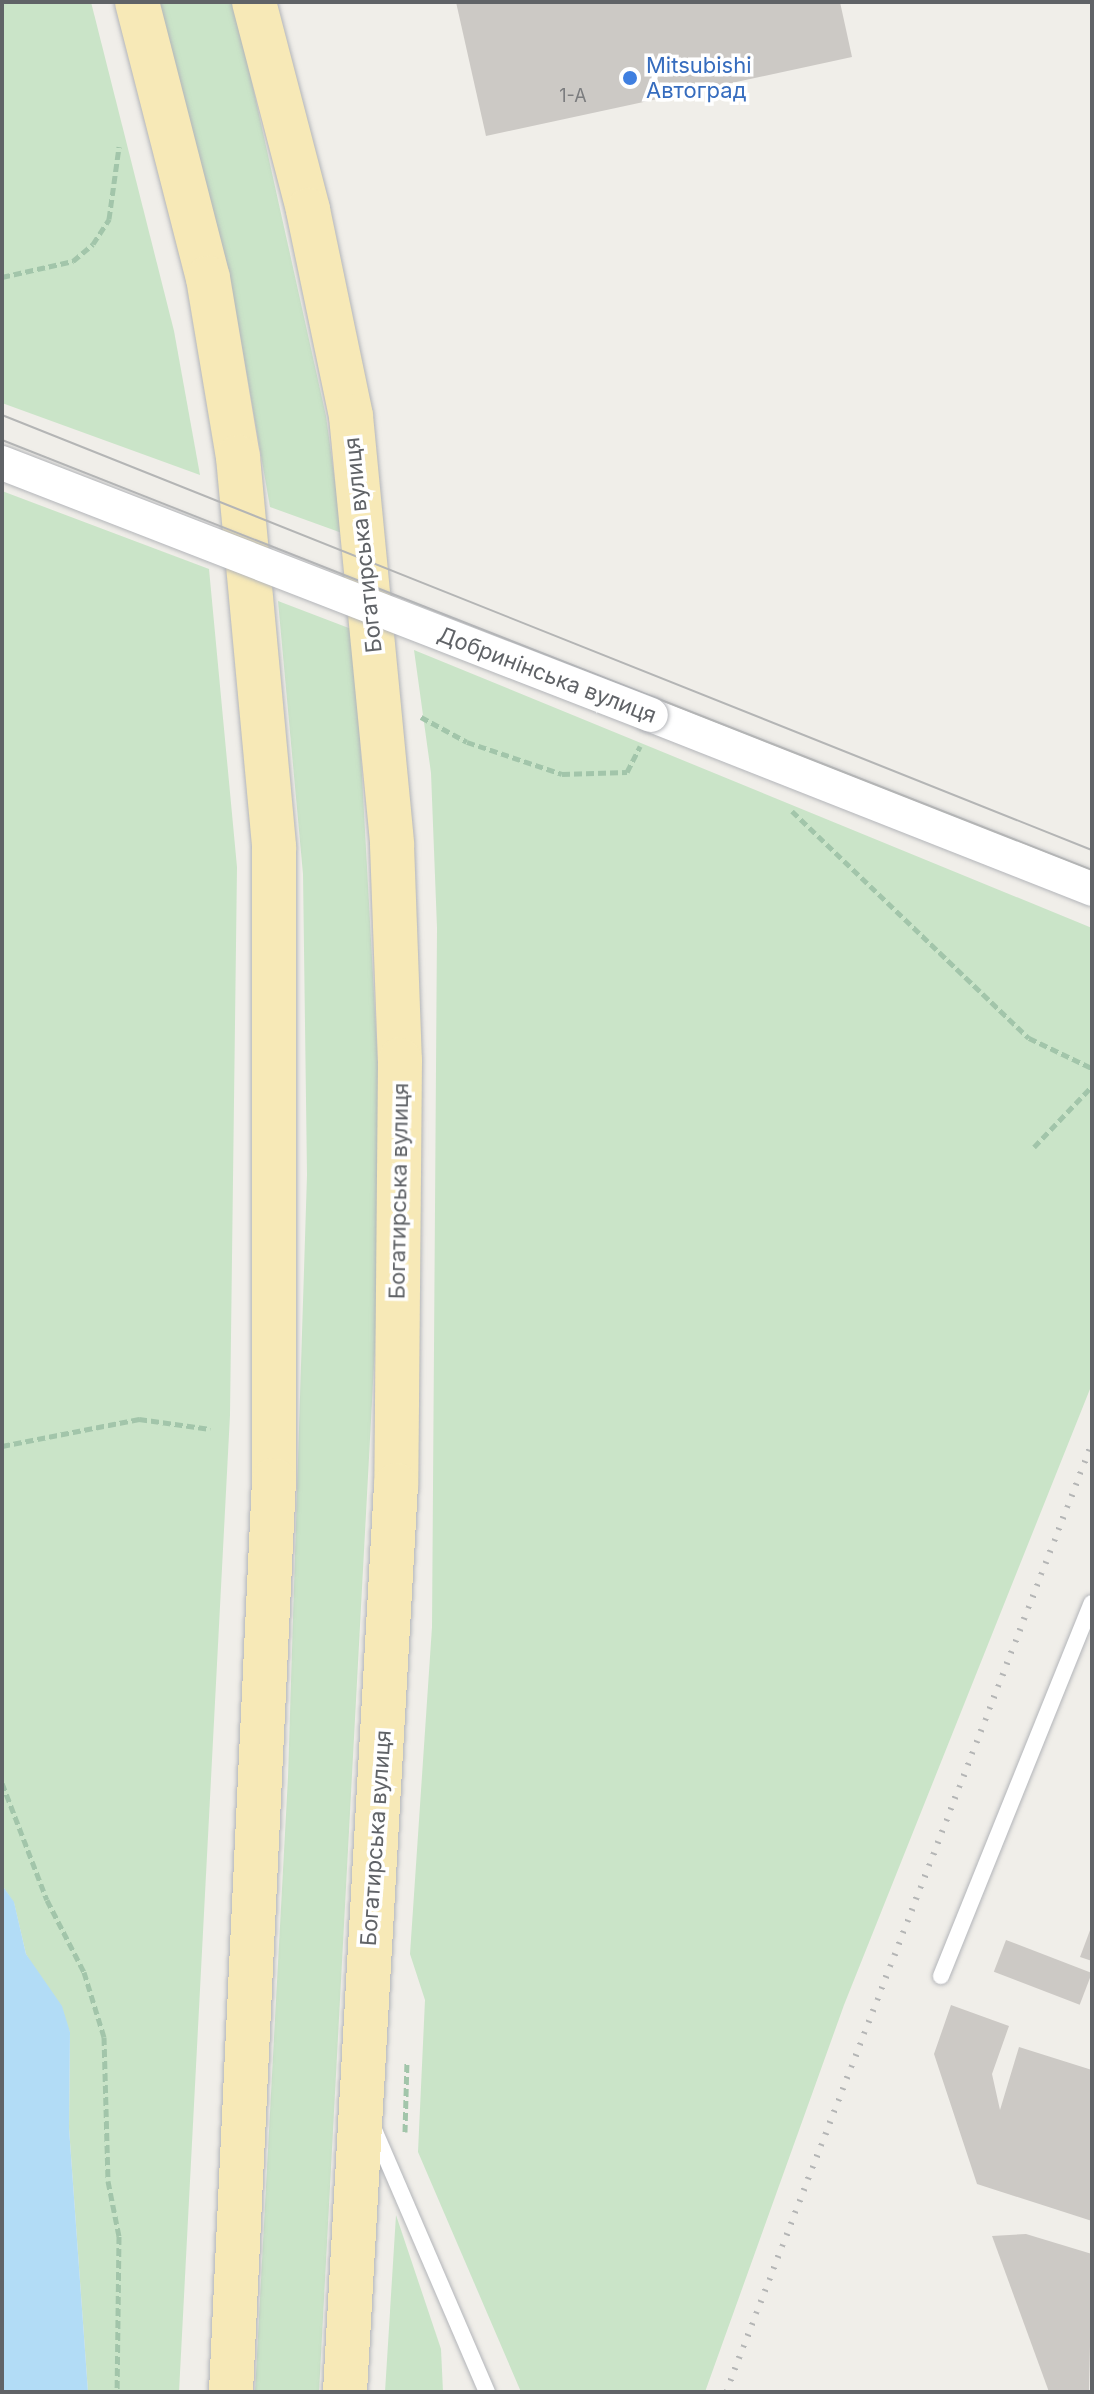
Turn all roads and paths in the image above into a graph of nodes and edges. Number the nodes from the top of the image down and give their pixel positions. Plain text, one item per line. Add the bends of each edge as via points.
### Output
1 (137, 2) edge
2 (254, 2) edge
3 (119, 147) dead end
4 (2, 277) edge
5 (2, 463) edge
6 (412, 712) dead end
7 (649, 723) junction
8 (781, 799) dead end
9 (1092, 889) edge
10 (1092, 1068) edge
11 (1092, 1086) edge
12 (1034, 1147) dead end
13 (210, 1429) dead end
14 (2, 1446) edge
15 (1092, 1603) edge
16 (2, 1783) edge
17 (941, 1976) dead end
18 (358, 2093) junction
19 (117, 2392) edge
20 (231, 2392) edge
21 (345, 2392) edge
22 (487, 2392) edge

1 - 20 main road via 208,278 236,442 274,847 274,1480
2 - 18 main road, Богатирська вулиця via 308,210 351,416 392,845 400,1060 396,1485
3 - 4 path via 109,219 93,244 73,261
5 - 7 street, Добринінська вулиця, bridge
6 - 7 path via 467,742 562,774 627,772
7 - 9 street, Добринінська вулиця
8 - 10 path via 884,905 1029,1038
11 - 12 path
13 - 14 path via 139,1419
15 - 17 lane
16 - 19 path via 47,1900 84,1972 104,2037 108,2181 119,2236
18 - 21 main road, Богатирська вулиця
18 - 22 lane

